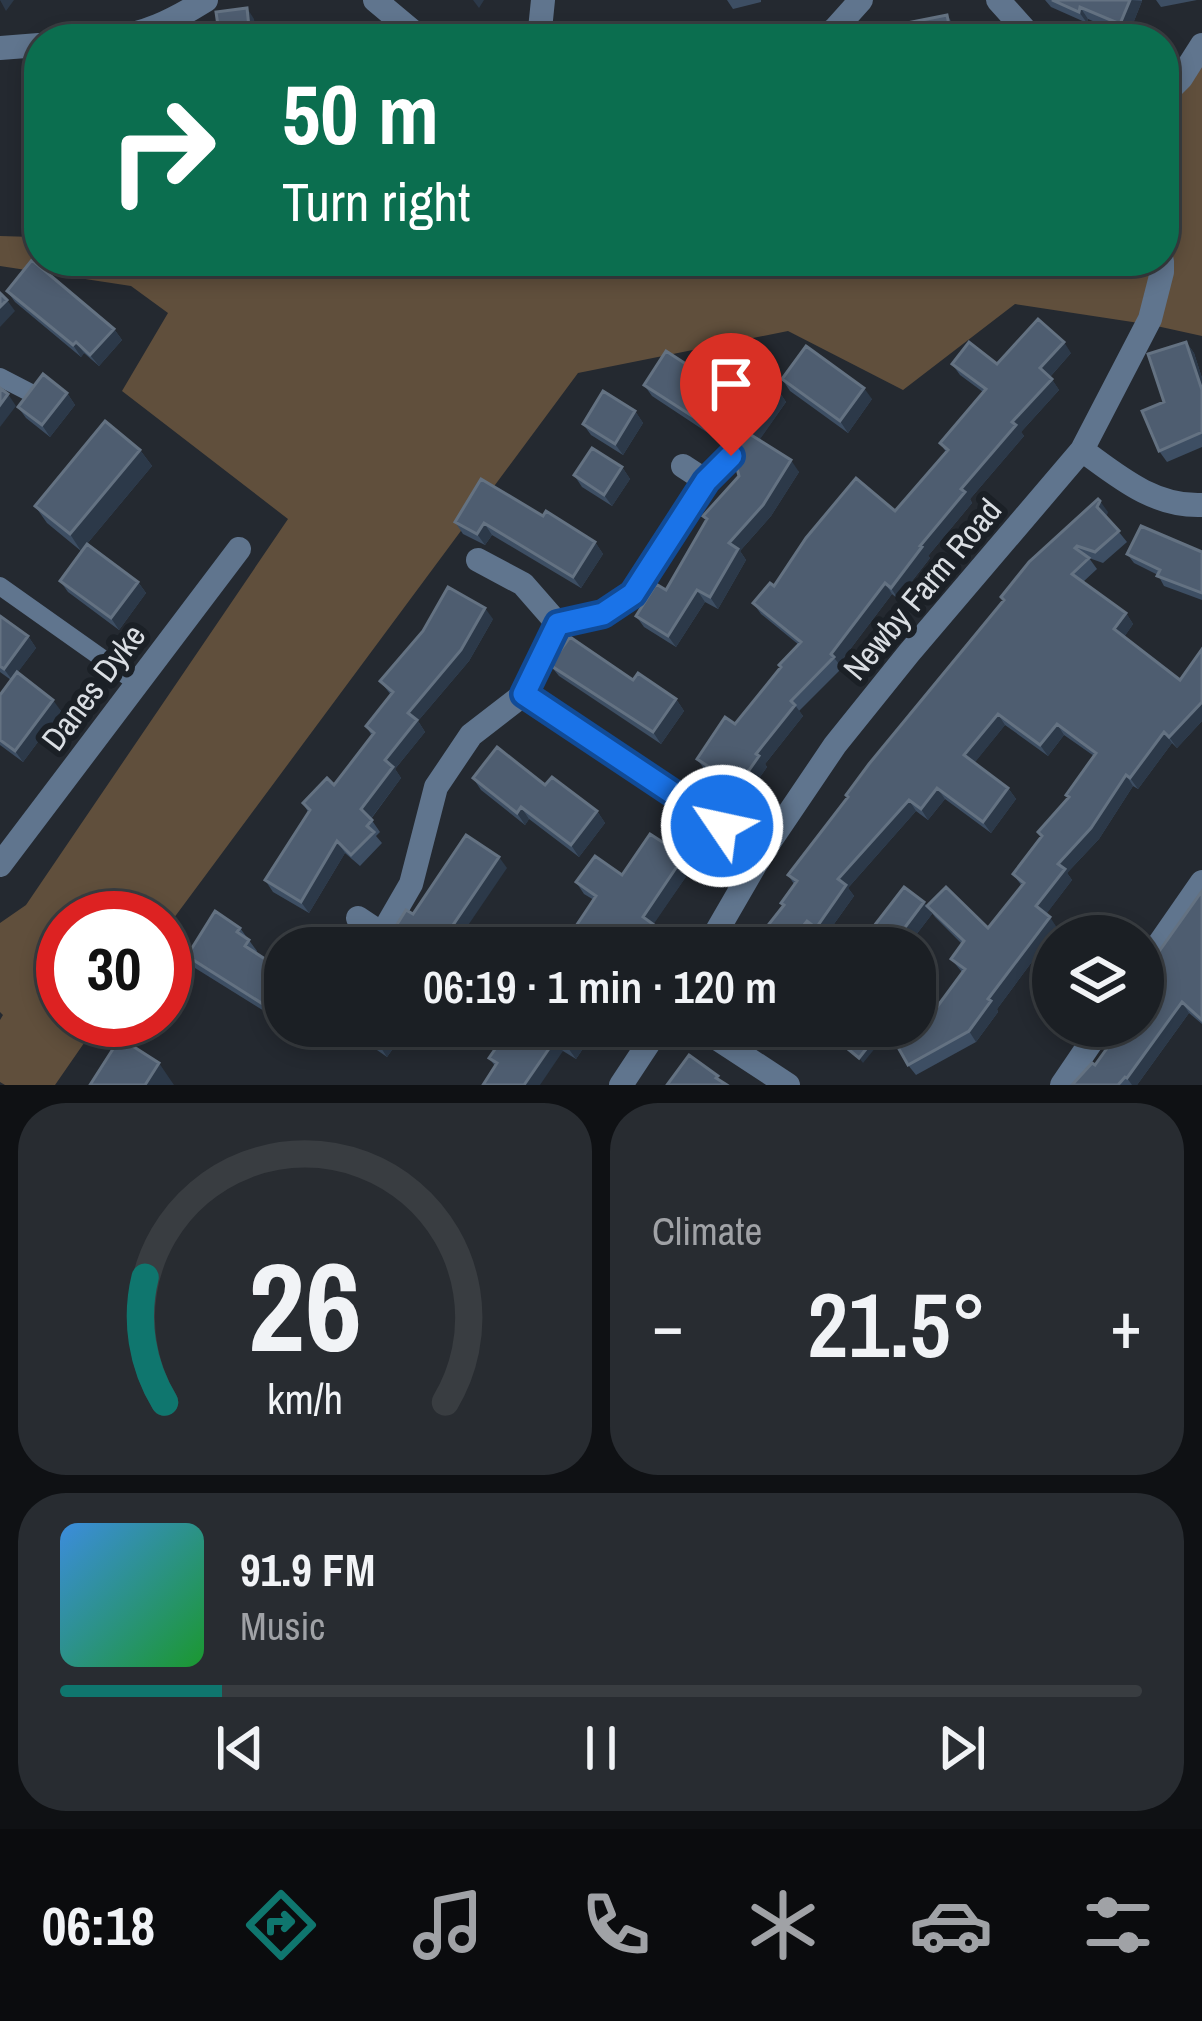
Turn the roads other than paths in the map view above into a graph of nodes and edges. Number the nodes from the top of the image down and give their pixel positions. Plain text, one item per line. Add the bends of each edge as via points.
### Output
1 (206, 0) edge
2 (375, 0) edge
3 (862, 0) edge
4 (998, 0) edge
5 (168, 24) edge
6 (404, 24) edge
7 (840, 24) edge
8 (1020, 24) edge
9 (1202, 45) edge
10 (1179, 80) edge
11 (1161, 276) edge
12 (0, 377) edge
13 (29, 392) edge
14 (1082, 450) junction
15 (731, 456) edge
16 (683, 466) dead end
17 (706, 481) junction
18 (1202, 505) edge
19 (239, 549) dead end
20 (478, 560) dead end
21 (0, 586) edge
22 (558, 624) junction
23 (137, 683) junction
24 (524, 694) junction
25 (762, 853) junction
26 (0, 865) edge
27 (1202, 882) edge
28 (358, 918) dead end
29 (366, 927) edge
30 (386, 927) edge
31 (718, 927) edge
32 (1164, 937) edge
33 (646, 1047) edge
34 (730, 1047) edge
35 (1088, 1047) edge
36 (621, 1085) edge
37 (788, 1085) edge
38 (1062, 1085) edge

1 - 5 street
2 - 6 street
3 - 7 street
4 - 8 street
9 - 10 street
11 - 14 street, Newby Farm Road via 1150,319
12 - 13 lane
14 - 18 street via 1142,494
14 - 25 street, Newby Farm Road via 835,745
15 - 17 street
16 - 17 street
17 - 22 street via 633,594 603,614
19 - 23 street, Danes Dyke
20 - 22 street via 524,584
21 - 23 lane
22 - 24 street
23 - 26 street, Danes Dyke
24 - 25 street
24 - 30 street via 471,735 436,787 411,884
25 - 31 street, Newby Farm Road
27 - 32 street
28 - 29 street
33 - 36 street
34 - 37 street
35 - 38 street

